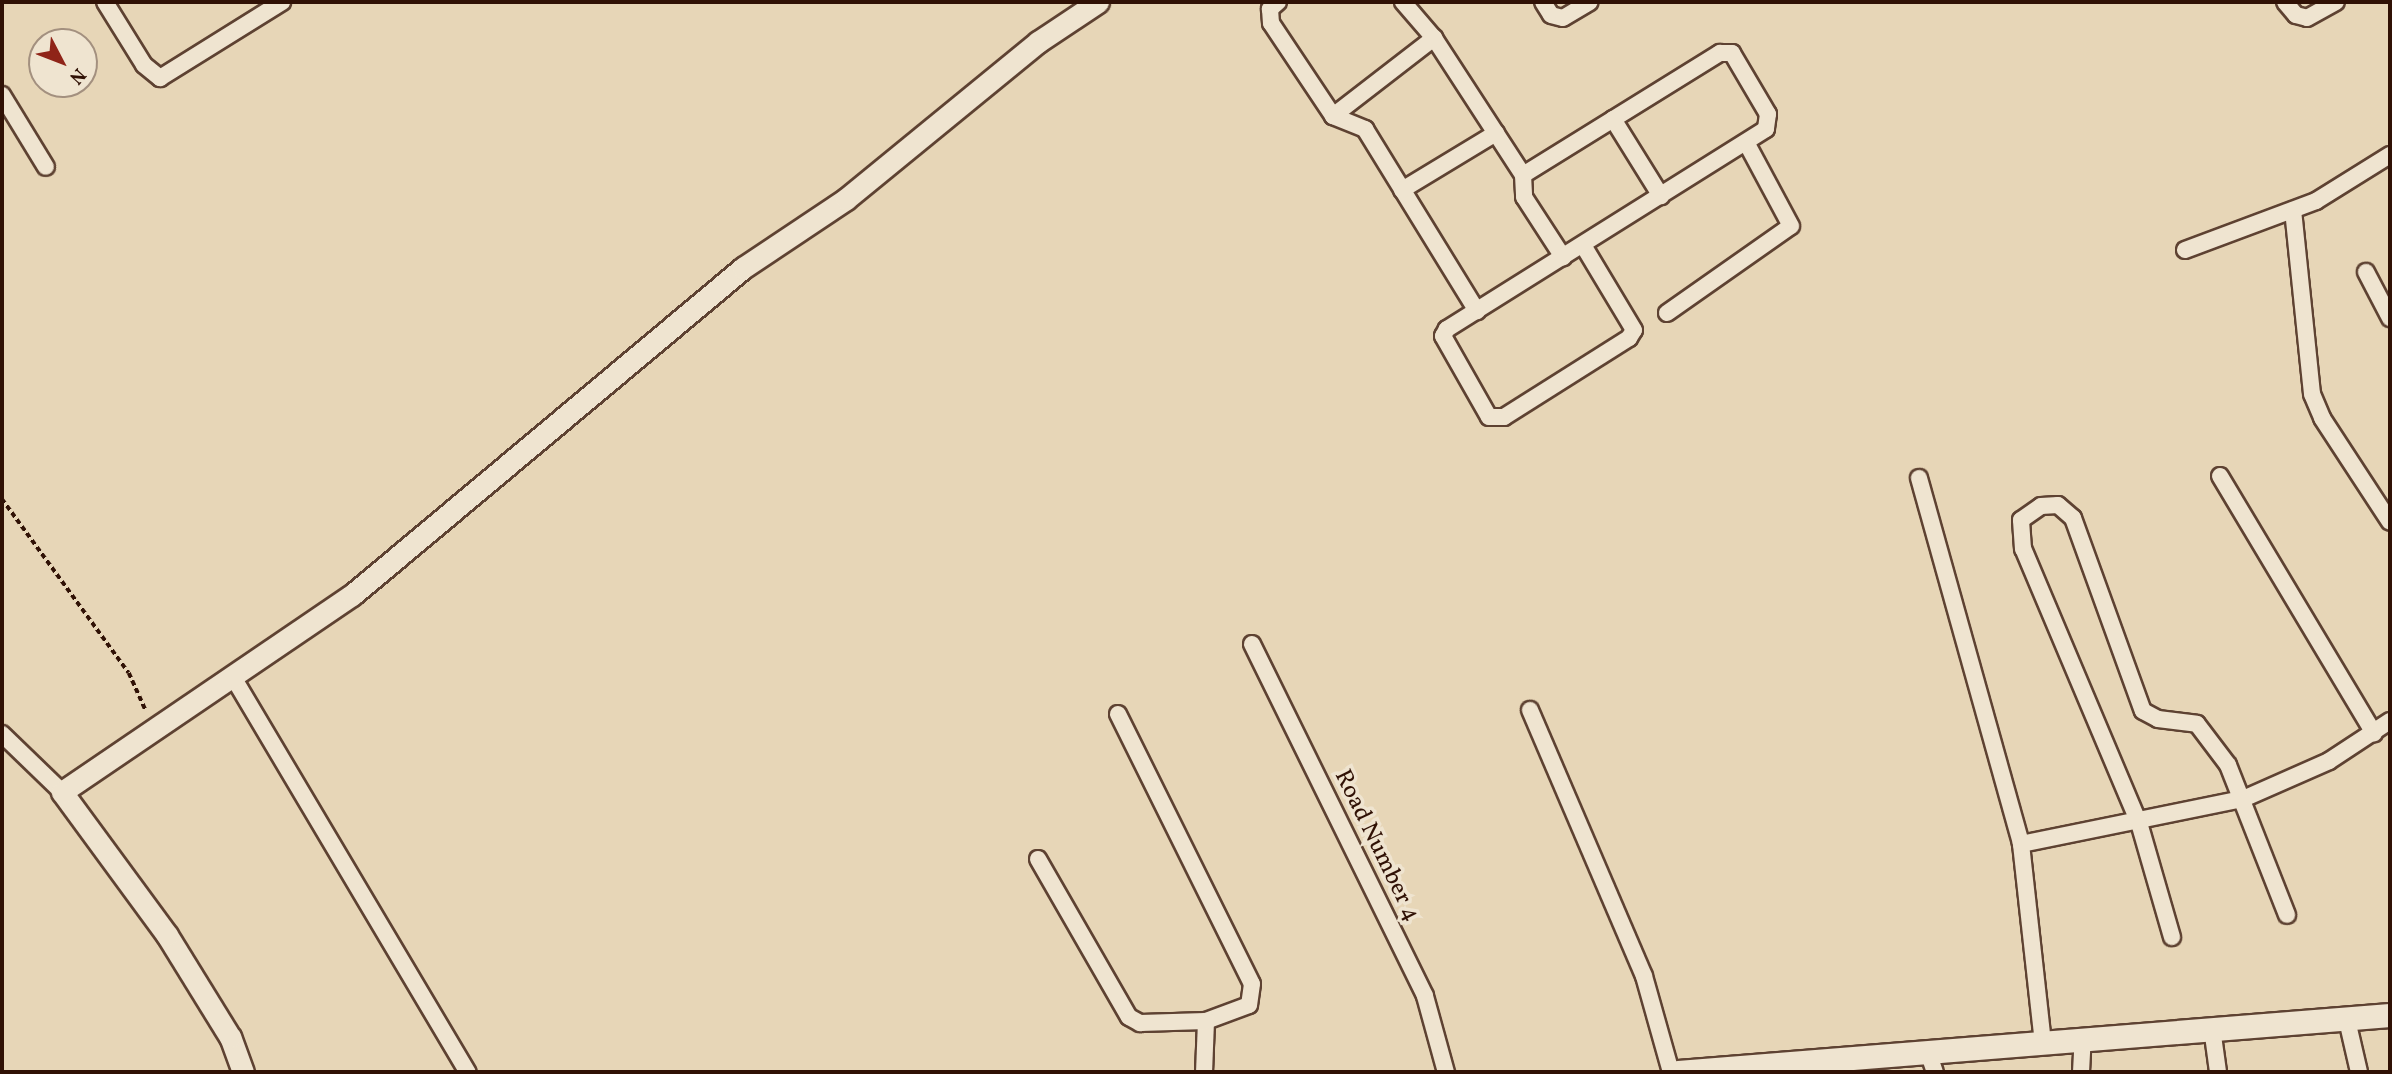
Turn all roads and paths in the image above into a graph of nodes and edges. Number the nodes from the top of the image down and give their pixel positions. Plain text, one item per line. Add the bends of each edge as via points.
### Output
1 (105, 2) edge
2 (282, 2) edge
3 (1098, 2) edge
4 (1278, 2) edge
5 (1543, 2) edge
6 (1590, 2) edge
7 (2285, 2) edge
8 (2336, 2) edge
9 (1407, 3) edge
10 (1434, 38) junction
11 (2, 95) edge
12 (1334, 116) junction
13 (1613, 119) junction
14 (1496, 132) junction
15 (1746, 142) junction
16 (2390, 155) edge
17 (46, 167) dead end
18 (1523, 175) junction
19 (1402, 190) junction
20 (1661, 195) junction
21 (2293, 210) junction
22 (1583, 245) junction
23 (2185, 250) dead end
24 (1563, 257) junction
25 (2366, 272) dead end
26 (1478, 311) junction
27 (1667, 313) dead end
28 (2389, 314) edge
29 (2220, 476) dead end
30 (1919, 478) dead end
31 (2, 499) edge
32 (2390, 522) edge
33 (1252, 644) dead end
34 (233, 677) junction
35 (1530, 710) dead end
36 (1118, 714) dead end
37 (2390, 720) edge
38 (2374, 733) junction
39 (2, 734) edge
40 (150, 734) junction
41 (62, 792) junction
42 (2243, 799) junction
43 (2139, 823) junction
44 (2021, 844) junction
45 (1038, 859) dead end
46 (2287, 915) dead end
47 (2172, 937) dead end
48 (2390, 1015) edge
49 (2347, 1020) junction
50 (1206, 1021) junction
51 (2212, 1028) junction
52 (2083, 1038) junction
53 (2043, 1043) junction
54 (1931, 1062) edge
55 (1787, 1067) edge
56 (243, 1072) edge
57 (468, 1072) edge
58 (1204, 1072) edge
59 (1446, 1072) edge
60 (1671, 1072) edge
61 (1678, 1072) edge
62 (2081, 1072) edge
63 (2218, 1072) edge
64 (2359, 1072) edge

1 - 2 street via 144,65 160,78
3 - 34 street via 1038,43 846,199 743,268 352,595
4 - 12 street via 1270,9 1271,23
5 - 6 street via 1551,15 1563,18
7 - 8 street via 2296,15 2307,18
9 - 10 street
10 - 12 street
10 - 14 street
11 - 17 street
12 - 19 street via 1365,129
13 - 15 street via 1727,51 1770,122
13 - 18 street
13 - 20 street
14 - 18 street
14 - 19 street
15 - 20 street
15 - 27 street via 1791,226
16 - 21 street via 2333,193
18 - 24 street via 1524,197
19 - 26 street
20 - 22 street
21 - 23 street
21 - 32 street via 2312,394 2322,418
22 - 24 street
22 - 26 street via 1634,330 1629,338 1497,419 1489,417 1443,343 1447,329
24 - 26 street
25 - 28 street
29 - 38 street
30 - 44 street
31 - 40 path via 129,673
33 - 59 street, Road Number 4 via 1425,996
34 - 40 street
34 - 57 street
35 - 60 street via 1644,976
36 - 50 street via 1252,984 1250,1005
37 - 38 street
38 - 42 street via 2329,761
39 - 41 street
40 - 41 street
41 - 56 street via 167,935 230,1037
42 - 43 street
42 - 43 street via 2228,765 2197,724 2158,719 2143,711 2073,518 2058,505 2028,510 2021,520 2023,550
42 - 46 street
43 - 44 street
43 - 47 street
44 - 53 street
45 - 50 street via 1129,1017 1140,1023
48 - 49 main road
49 - 51 main road
49 - 64 street
50 - 58 street
51 - 52 main road
51 - 63 street
52 - 53 main road
52 - 62 street
53 - 54 main road
54 - 55 main road
55 - 61 main road

